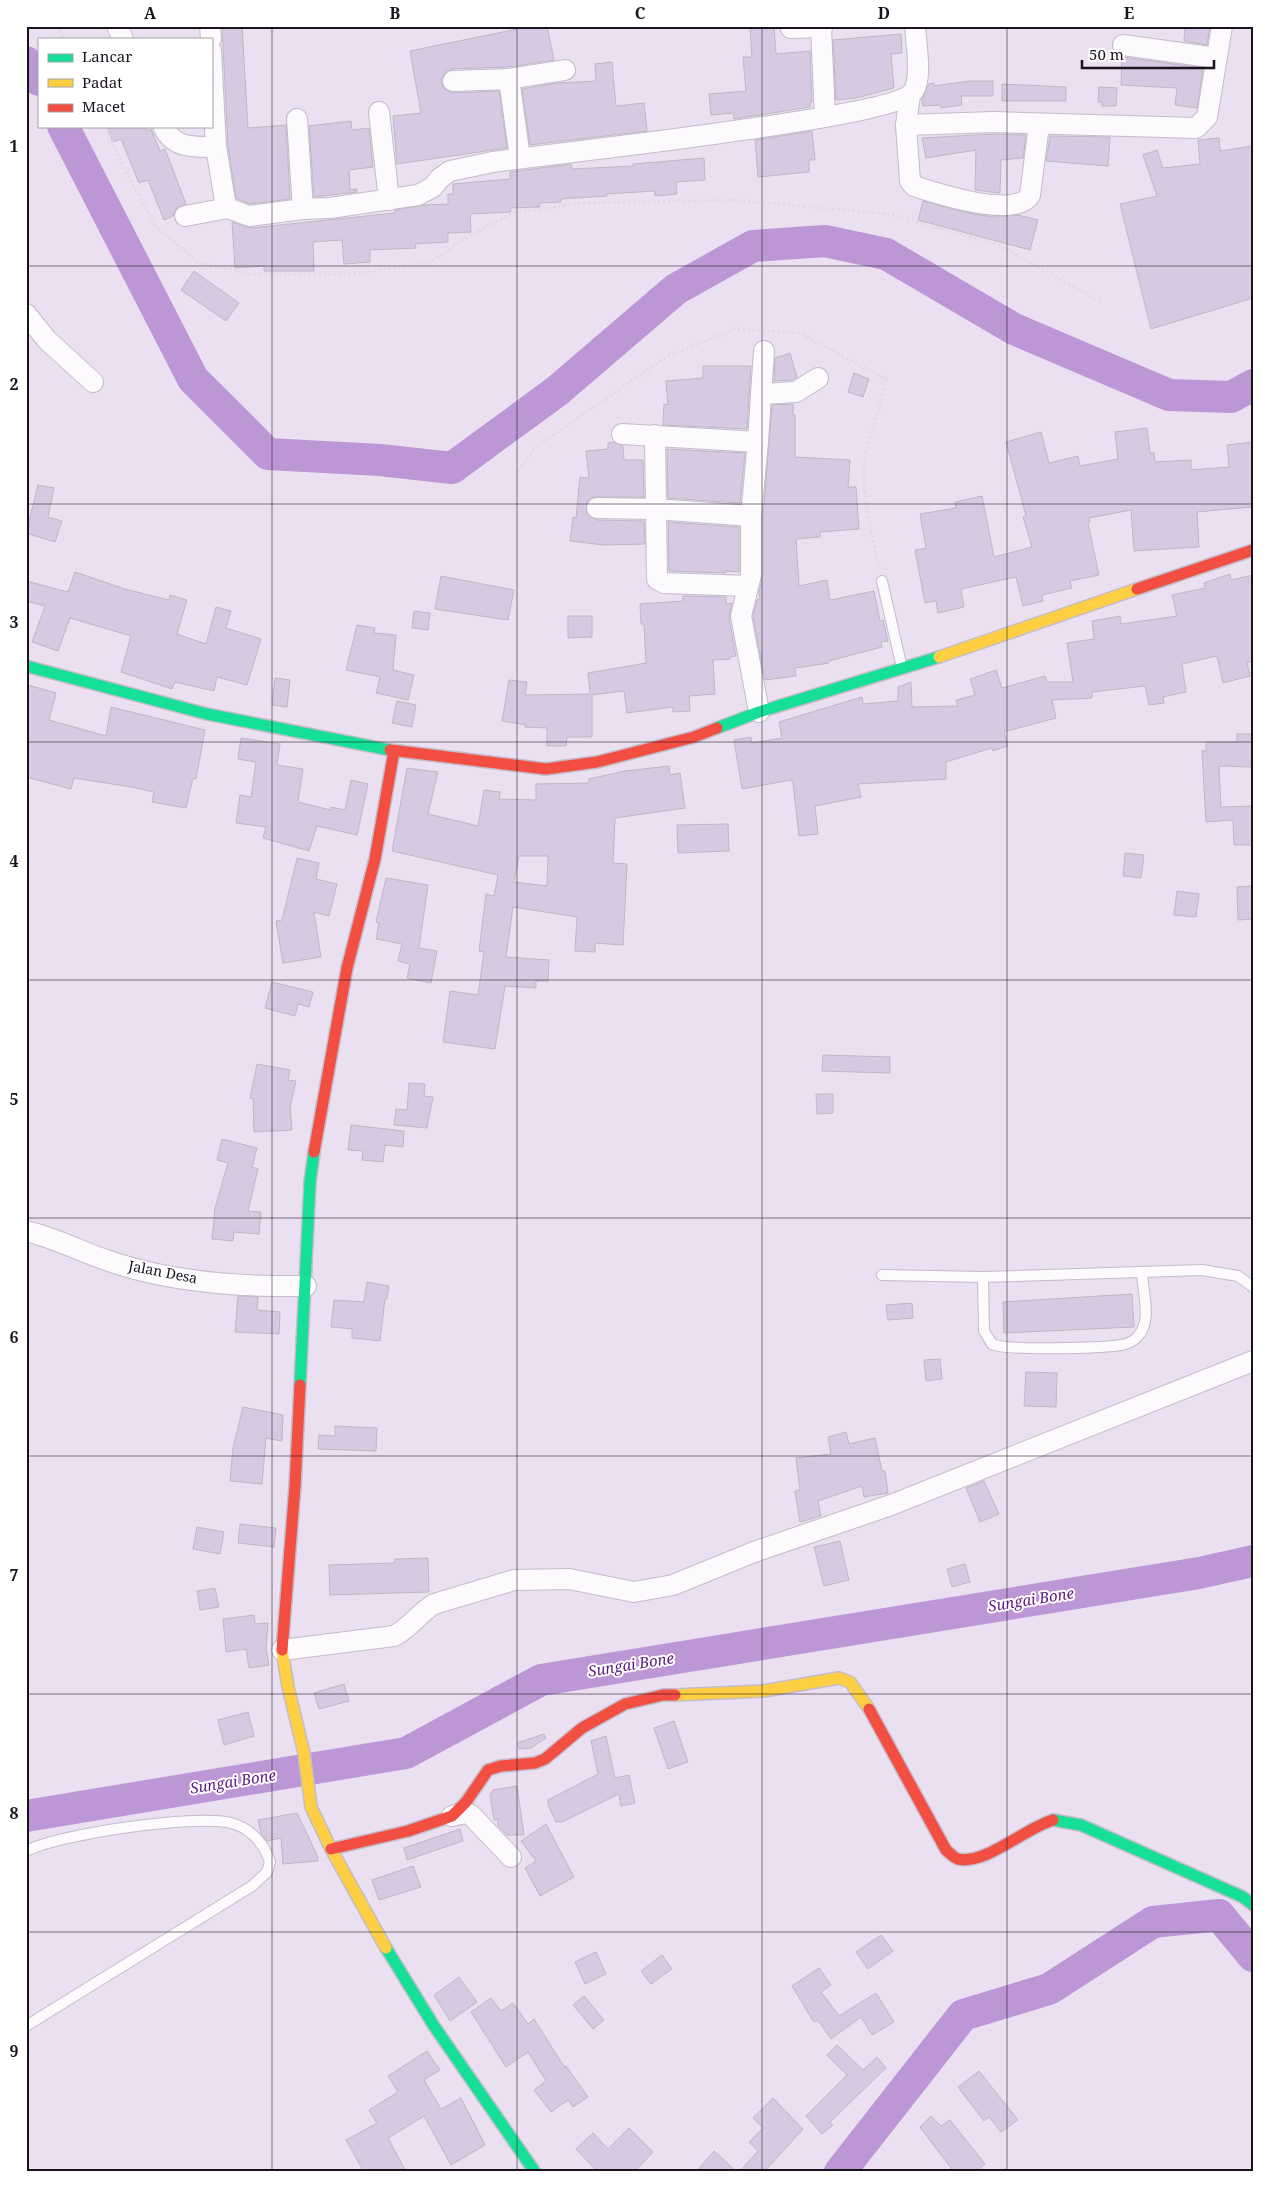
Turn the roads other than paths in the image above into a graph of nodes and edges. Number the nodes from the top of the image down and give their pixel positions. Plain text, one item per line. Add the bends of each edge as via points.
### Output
1 (117, 26) edge
2 (790, 26) edge
3 (822, 26) edge
4 (915, 26) edge
5 (1222, 26) edge
6 (123, 38) edge
7 (1123, 45) dead end
8 (1217, 58) junction
9 (565, 70) dead end
10 (212, 71) edge
11 (509, 79) junction
12 (453, 81) dead end
13 (910, 95) junction
14 (379, 112) dead end
15 (825, 117) junction
16 (297, 119) dead end
17 (906, 125) junction
18 (1039, 125) junction
19 (164, 128) edge
20 (216, 147) junction
21 (520, 158) junction
22 (388, 200) junction
23 (228, 208) junction
24 (303, 209) junction
25 (185, 216) dead end
26 (26, 314) edge
27 (764, 351) dead end
28 (818, 378) dead end
29 (93, 382) dead end
30 (761, 394) junction
31 (622, 434) dead end
32 (654, 435) junction
33 (758, 442) junction
34 (597, 508) dead end
35 (655, 509) junction
36 (751, 516) junction
37 (1253, 550) edge
38 (882, 581) dead end
39 (748, 586) junction
40 (26, 666) edge
41 (902, 669) junction
42 (759, 712) junction
43 (394, 751) junction
44 (26, 1231) edge
45 (1142, 1274) junction
46 (882, 1275) dead end
47 (983, 1277) junction
48 (306, 1286) junction
49 (1253, 1288) edge
50 (1253, 1361) edge
51 (282, 1650) junction
52 (452, 1816) junction
53 (331, 1849) junction
54 (26, 1851) edge
55 (511, 1857) dead end
56 (1253, 1905) edge
57 (26, 2026) edge
58 (526, 2168) edge

1 - 6 street
2 - 3 street
3 - 15 street
4 - 13 street via 918,75
5 - 8 street
7 - 8 street
8 - 18 street via 1207,117 1196,128
9 - 11 street
10 - 20 street
11 - 12 street
11 - 21 street
13 - 15 street via 883,106
13 - 17 street
14 - 22 street
15 - 21 street
16 - 24 street
17 - 18 street via 994,122
17 - 18 street via 910,181 914,186 982,204 1004,206 1023,203 1030,195
19 - 20 street via 180,145
20 - 23 street
21 - 22 street via 450,171 433,187 418,195
22 - 24 street
23 - 24 street via 249,216
23 - 25 street
26 - 29 street via 47,340
27 - 30 street
28 - 30 street via 796,392
30 - 33 street
31 - 32 street
32 - 33 street
32 - 35 street
33 - 36 street
34 - 35 street
35 - 36 street
35 - 39 street via 656,574 659,581
36 - 39 street via 752,563
37 - 41 street
38 - 41 lane
39 - 42 street via 741,616 742,628
40 - 43 street via 207,714
41 - 42 street
42 - 43 street via 694,737 598,762 546,769
43 - 48 street via 376,859 347,968 318,1122 310,1182
44 - 48 street, Jalan Desa via 48,1236 109,1261 162,1275 260,1286
45 - 47 lane
45 - 47 lane via 1146,1322 1141,1332 1123,1345 1098,1346 1008,1347 992,1344 984,1331
45 - 49 lane via 1202,1270 1238,1276
46 - 47 lane
48 - 51 street
50 - 51 street via 891,1505 754,1552 673,1586 634,1592 569,1579 514,1580 434,1604 394,1636
51 - 53 street via 304,1754 311,1807
52 - 53 street via 408,1831
52 - 55 street via 471,1815
52 - 56 street via 488,1770 535,1763 582,1728 626,1704 663,1695 763,1691 844,1678 874,1716 946,1850 956,1859 970,1860 1053,1820 1081,1825 1243,1897
53 - 58 street via 434,2026
54 - 57 lane via 54,1841 142,1825 204,1821 230,1823 245,1829 257,1838 270,1862 267,1872 252,1886

